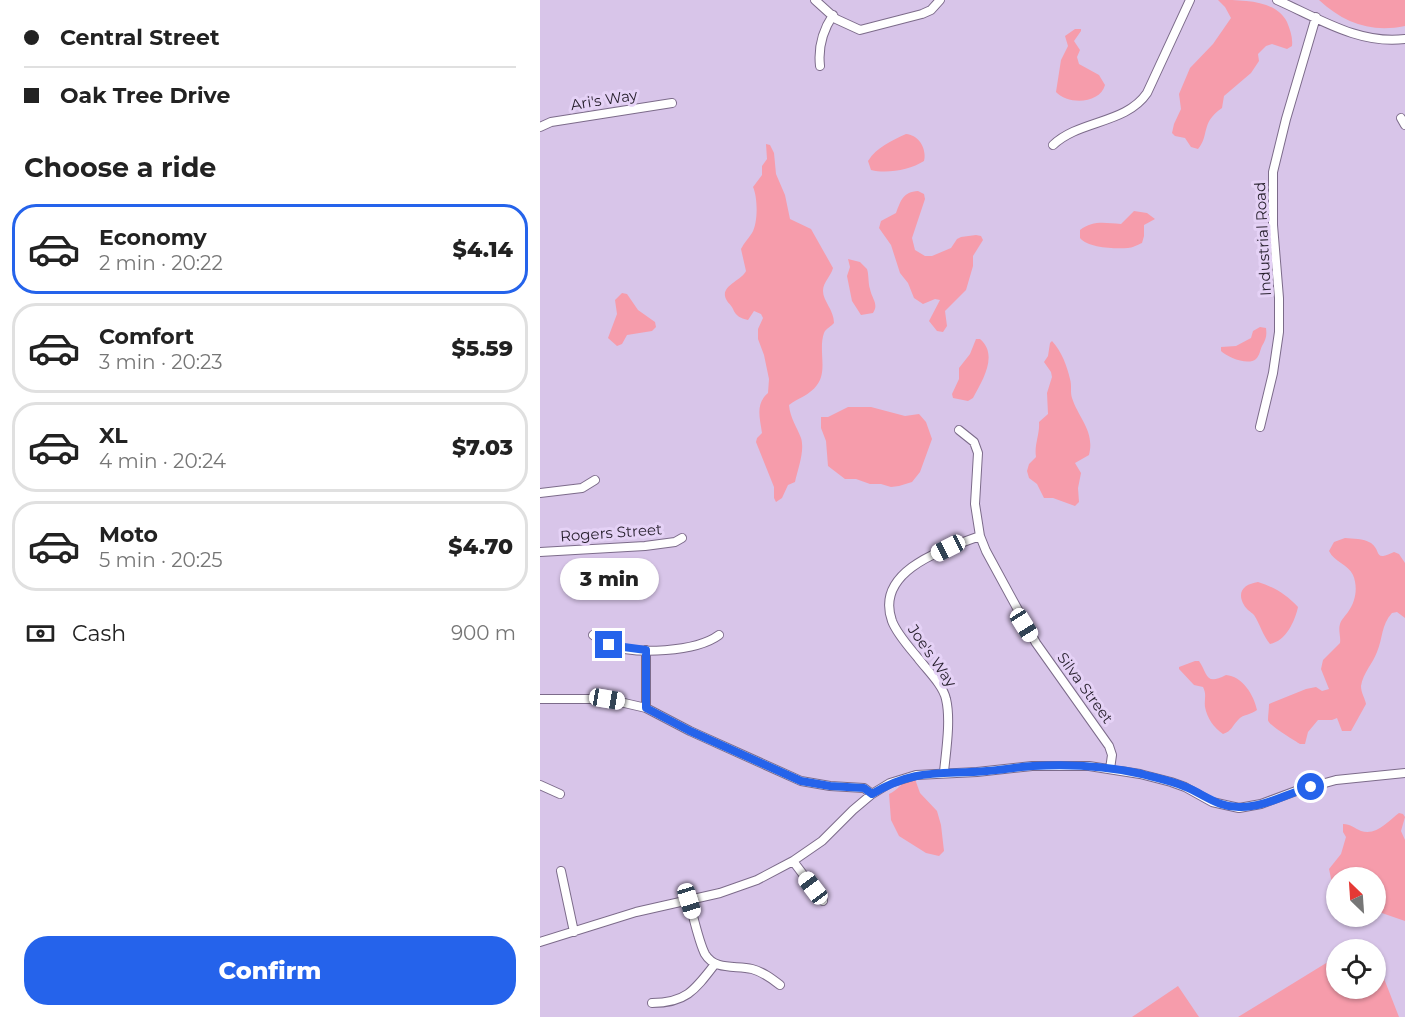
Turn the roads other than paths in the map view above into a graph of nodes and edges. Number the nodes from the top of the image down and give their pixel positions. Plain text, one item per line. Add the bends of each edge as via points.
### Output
1 (815, 0) edge
2 (940, 0) edge
3 (1190, 0) edge
4 (1277, 0) edge
5 (1291, 2) edge
6 (832, 15) junction
7 (1316, 17) junction
8 (1405, 39) edge
9 (820, 66) dead end
10 (672, 103) dead end
11 (540, 127) edge
12 (1053, 145) dead end
13 (1260, 427) dead end
14 (959, 430) dead end
15 (595, 480) dead end
16 (540, 493) edge
17 (980, 536) junction
18 (682, 538) dead end
19 (540, 552) edge
20 (593, 635) dead end
21 (719, 635) dead end
22 (646, 650) junction
23 (540, 699) edge
24 (646, 708) junction
25 (1110, 770) junction
26 (944, 772) junction
27 (1405, 773) edge
28 (540, 784) edge
29 (560, 794) dead end
30 (872, 794) junction
31 (793, 861) junction
32 (561, 871) dead end
33 (689, 901) junction
34 (823, 902) dead end
35 (574, 932) junction
36 (540, 942) edge
37 (715, 964) junction
38 (780, 985) dead end
39 (652, 1003) dead end

1 - 6 street
2 - 6 street via 922,14 871,29 860,30
3 - 12 street via 1140,103
4 - 5 street
5 - 7 street
6 - 9 street via 820,48
7 - 8 street via 1360,37
7 - 13 street, Industrial Road via 1273,172 1279,332
10 - 11 street, Ari's Way
14 - 17 street, Silva Street via 974,442 978,453 975,504
15 - 16 street via 582,488
17 - 25 street, Silva Street via 1024,625 1109,746
17 - 26 street, Joe's Way via 907,570 890,596 896,628 946,700
18 - 19 street, Rogers Street via 645,546
20 - 22 street via 609,645
21 - 22 street via 692,646
22 - 24 street
23 - 24 street via 607,699
24 - 30 street via 801,781 864,788
25 - 26 street via 1032,766
25 - 27 street via 1171,782 1212,802 1239,808 1336,780
26 - 30 street via 902,779
28 - 29 street
30 - 31 street via 822,841
31 - 33 street via 739,888
31 - 34 street
32 - 35 street
33 - 35 street via 636,912
33 - 37 street via 704,952
35 - 36 street
37 - 38 street via 751,969
37 - 39 street via 686,997

